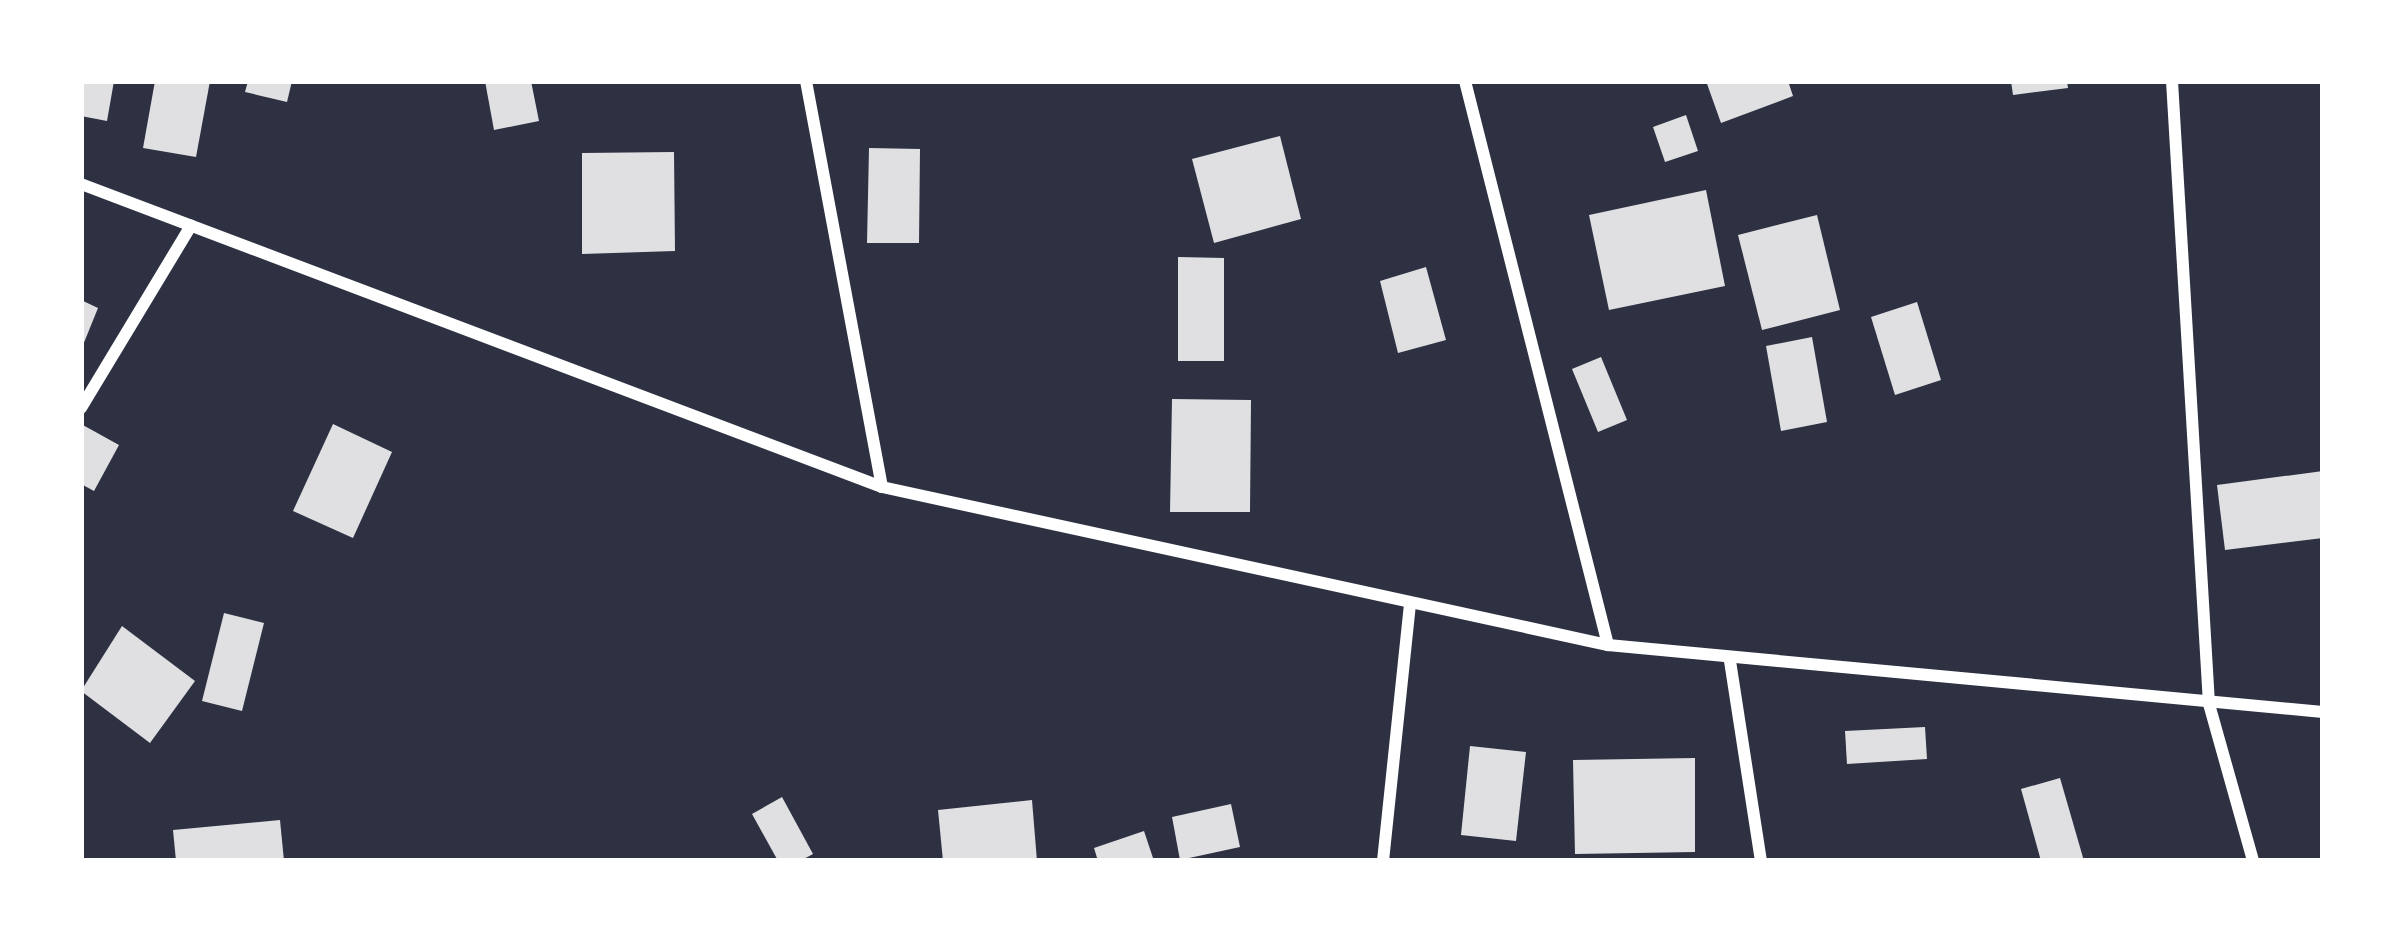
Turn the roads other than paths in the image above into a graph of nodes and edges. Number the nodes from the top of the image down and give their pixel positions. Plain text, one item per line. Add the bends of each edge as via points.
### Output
1 (806, 81) edge
2 (1465, 81) edge
3 (2172, 81) edge
4 (81, 184) edge
5 (190, 226) junction
6 (81, 408) edge
7 (881, 487) junction
8 (1410, 602) junction
9 (1608, 645) junction
10 (1730, 662) junction
11 (2210, 704) junction
12 (2323, 712) edge
13 (1383, 861) edge
14 (1761, 861) edge
15 (2253, 861) edge

1 - 7 street
2 - 9 street
3 - 11 street
4 - 5 street
5 - 6 street
5 - 7 street
7 - 8 street
8 - 9 street
8 - 13 street
9 - 10 street
10 - 11 street
10 - 14 street
11 - 12 street
11 - 15 street

